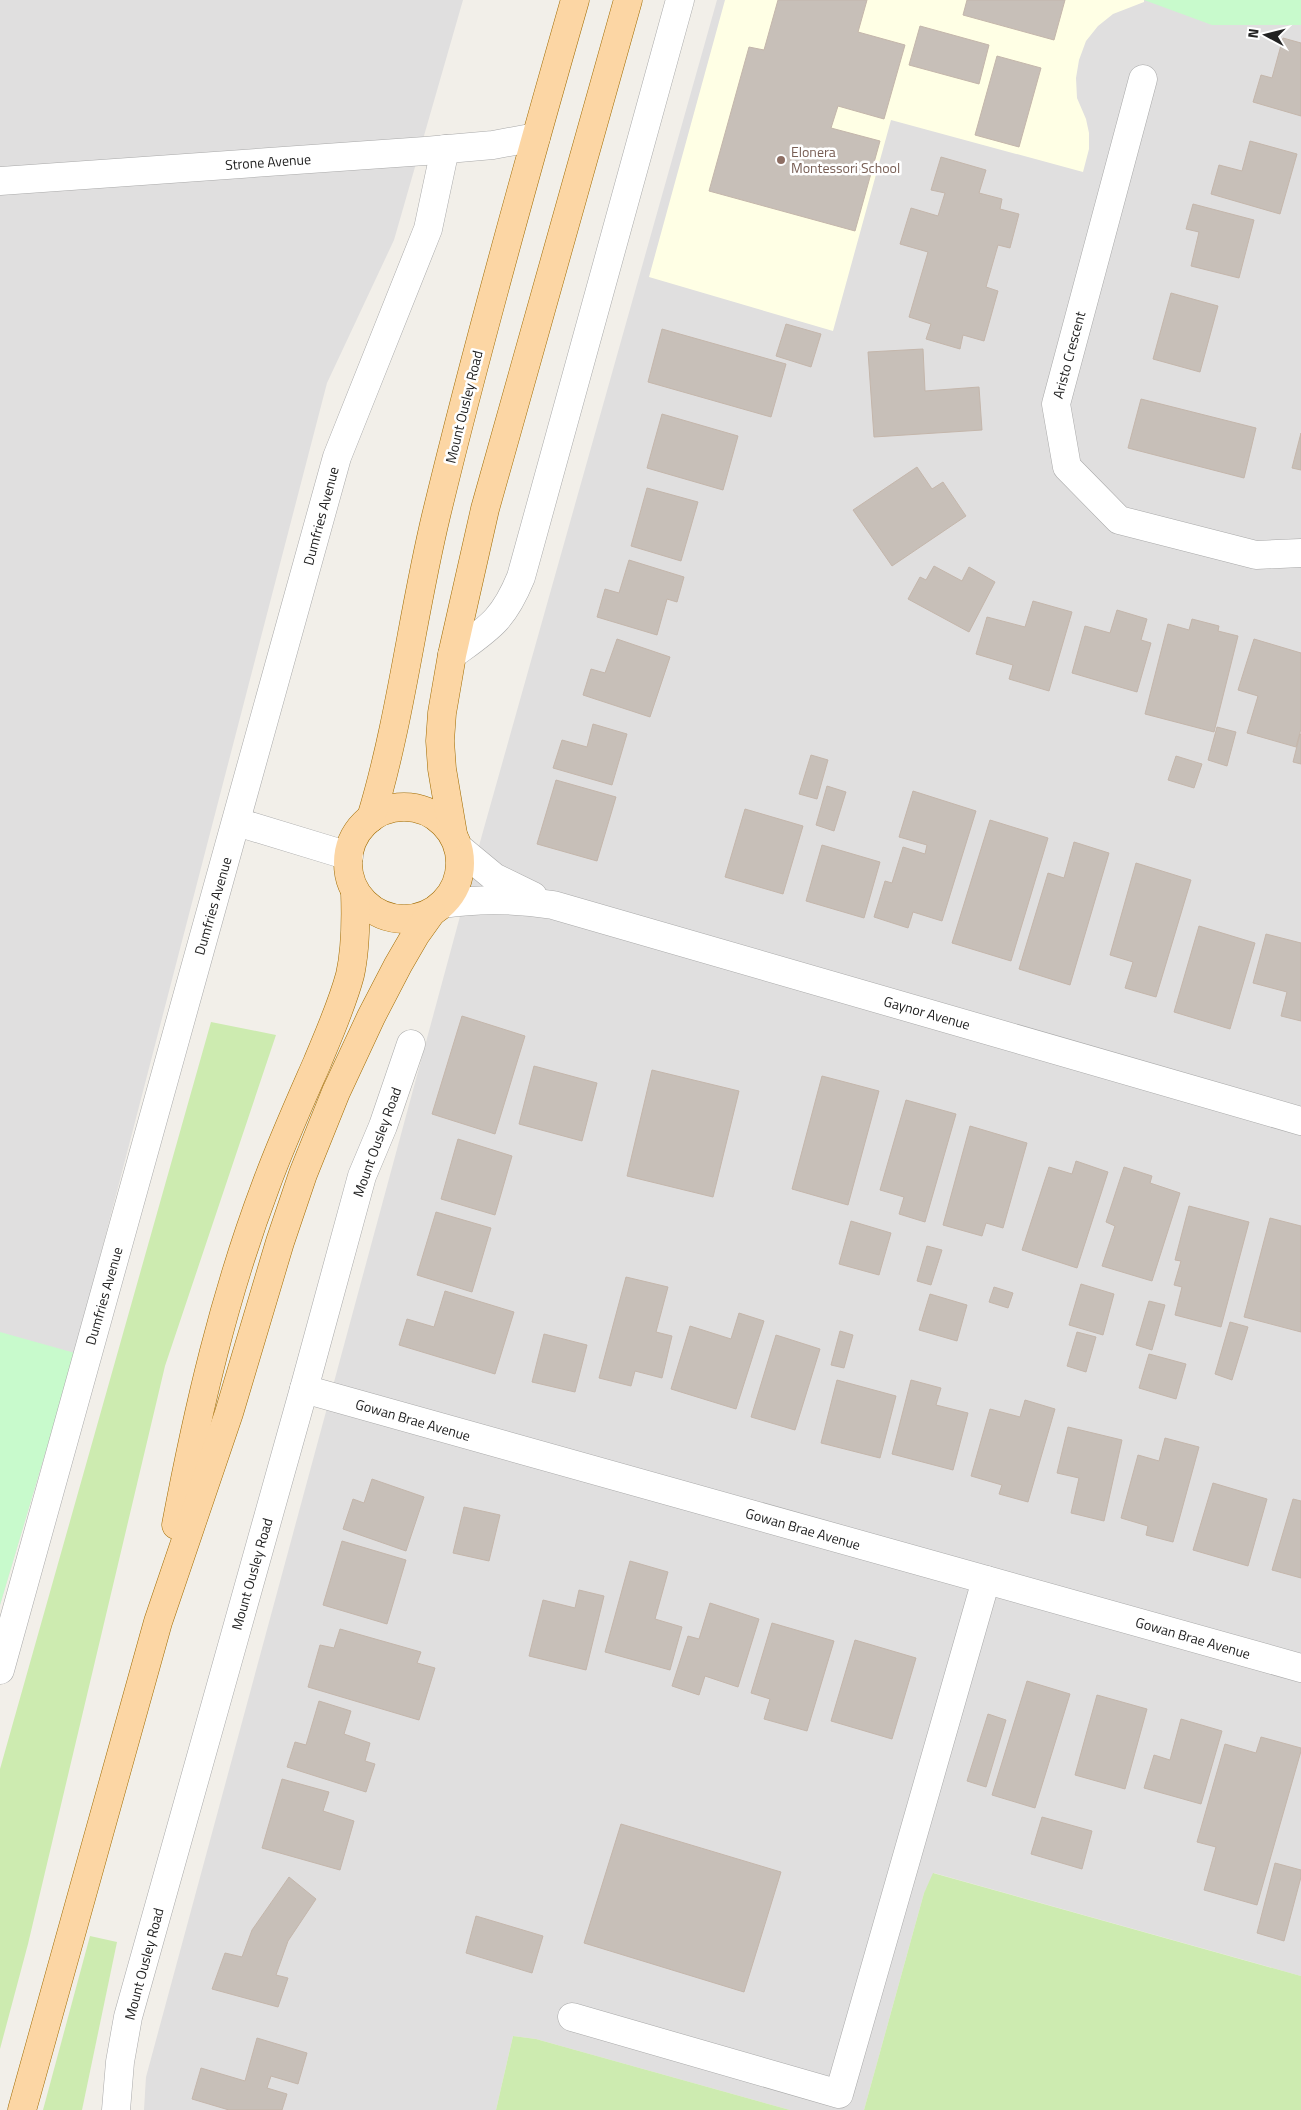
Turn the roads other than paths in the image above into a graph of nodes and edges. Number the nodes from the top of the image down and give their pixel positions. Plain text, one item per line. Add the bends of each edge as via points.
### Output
1 (575, 0) edge
2 (628, 0) edge
3 (680, 0) edge
4 (1143, 79) dead end
5 (536, 137) junction
6 (445, 149) junction
7 (0, 181) edge
8 (1301, 553) edge
9 (452, 655) junction
10 (371, 818) junction
11 (237, 822) junction
12 (456, 841) junction
13 (349, 856) junction
14 (355, 892) junction
15 (552, 905) junction
16 (437, 909) junction
17 (411, 1044) dead end
18 (1301, 1121) edge
19 (304, 1389) junction
20 (986, 1580) junction
21 (158, 1622) junction
22 (2, 1653) edge
23 (1301, 1668) edge
24 (572, 2017) dead end
25 (22, 2110) edge
26 (116, 2110) edge

1 - 5 main road, Mount Ousley Road
2 - 9 main road via 485,509
3 - 9 street via 521,577 494,624
4 - 8 street, Aristo Crescent via 1056,404 1067,467 1119,520 1256,556
5 - 6 street, Strone Avenue
5 - 10 main road, Mount Ousley Road via 436,517 399,709
6 - 7 street, Strone Avenue
6 - 11 street, Dumfries Avenue via 428,229 337,457
9 - 12 main road via 440,741
10 - 12 main road via 384,810 415,807 444,822
10 - 13 main road via 352,841
11 - 13 street
11 - 22 street, Dumfries Avenue
12 - 15 street, Gaynor Avenue via 494,877
12 - 16 main road via 461,863 459,878 453,892
13 - 14 main road via 349,874
14 - 16 main road via 367,906 383,916 401,920
14 - 21 main road via 350,974 266,1185 219,1329 195,1426
15 - 16 street, Gaynor Avenue via 487,899
15 - 18 street, Gaynor Avenue
16 - 21 main road via 402,957 336,1092 280,1242 229,1413
17 - 19 street, Mount Ousley Road via 384,1126 362,1176
19 - 20 street, Gowan Brae Avenue
19 - 26 street, Mount Ousley Road via 128,2017
20 - 23 street, Gowan Brae Avenue
20 - 24 street via 839,2094
21 - 25 main road

